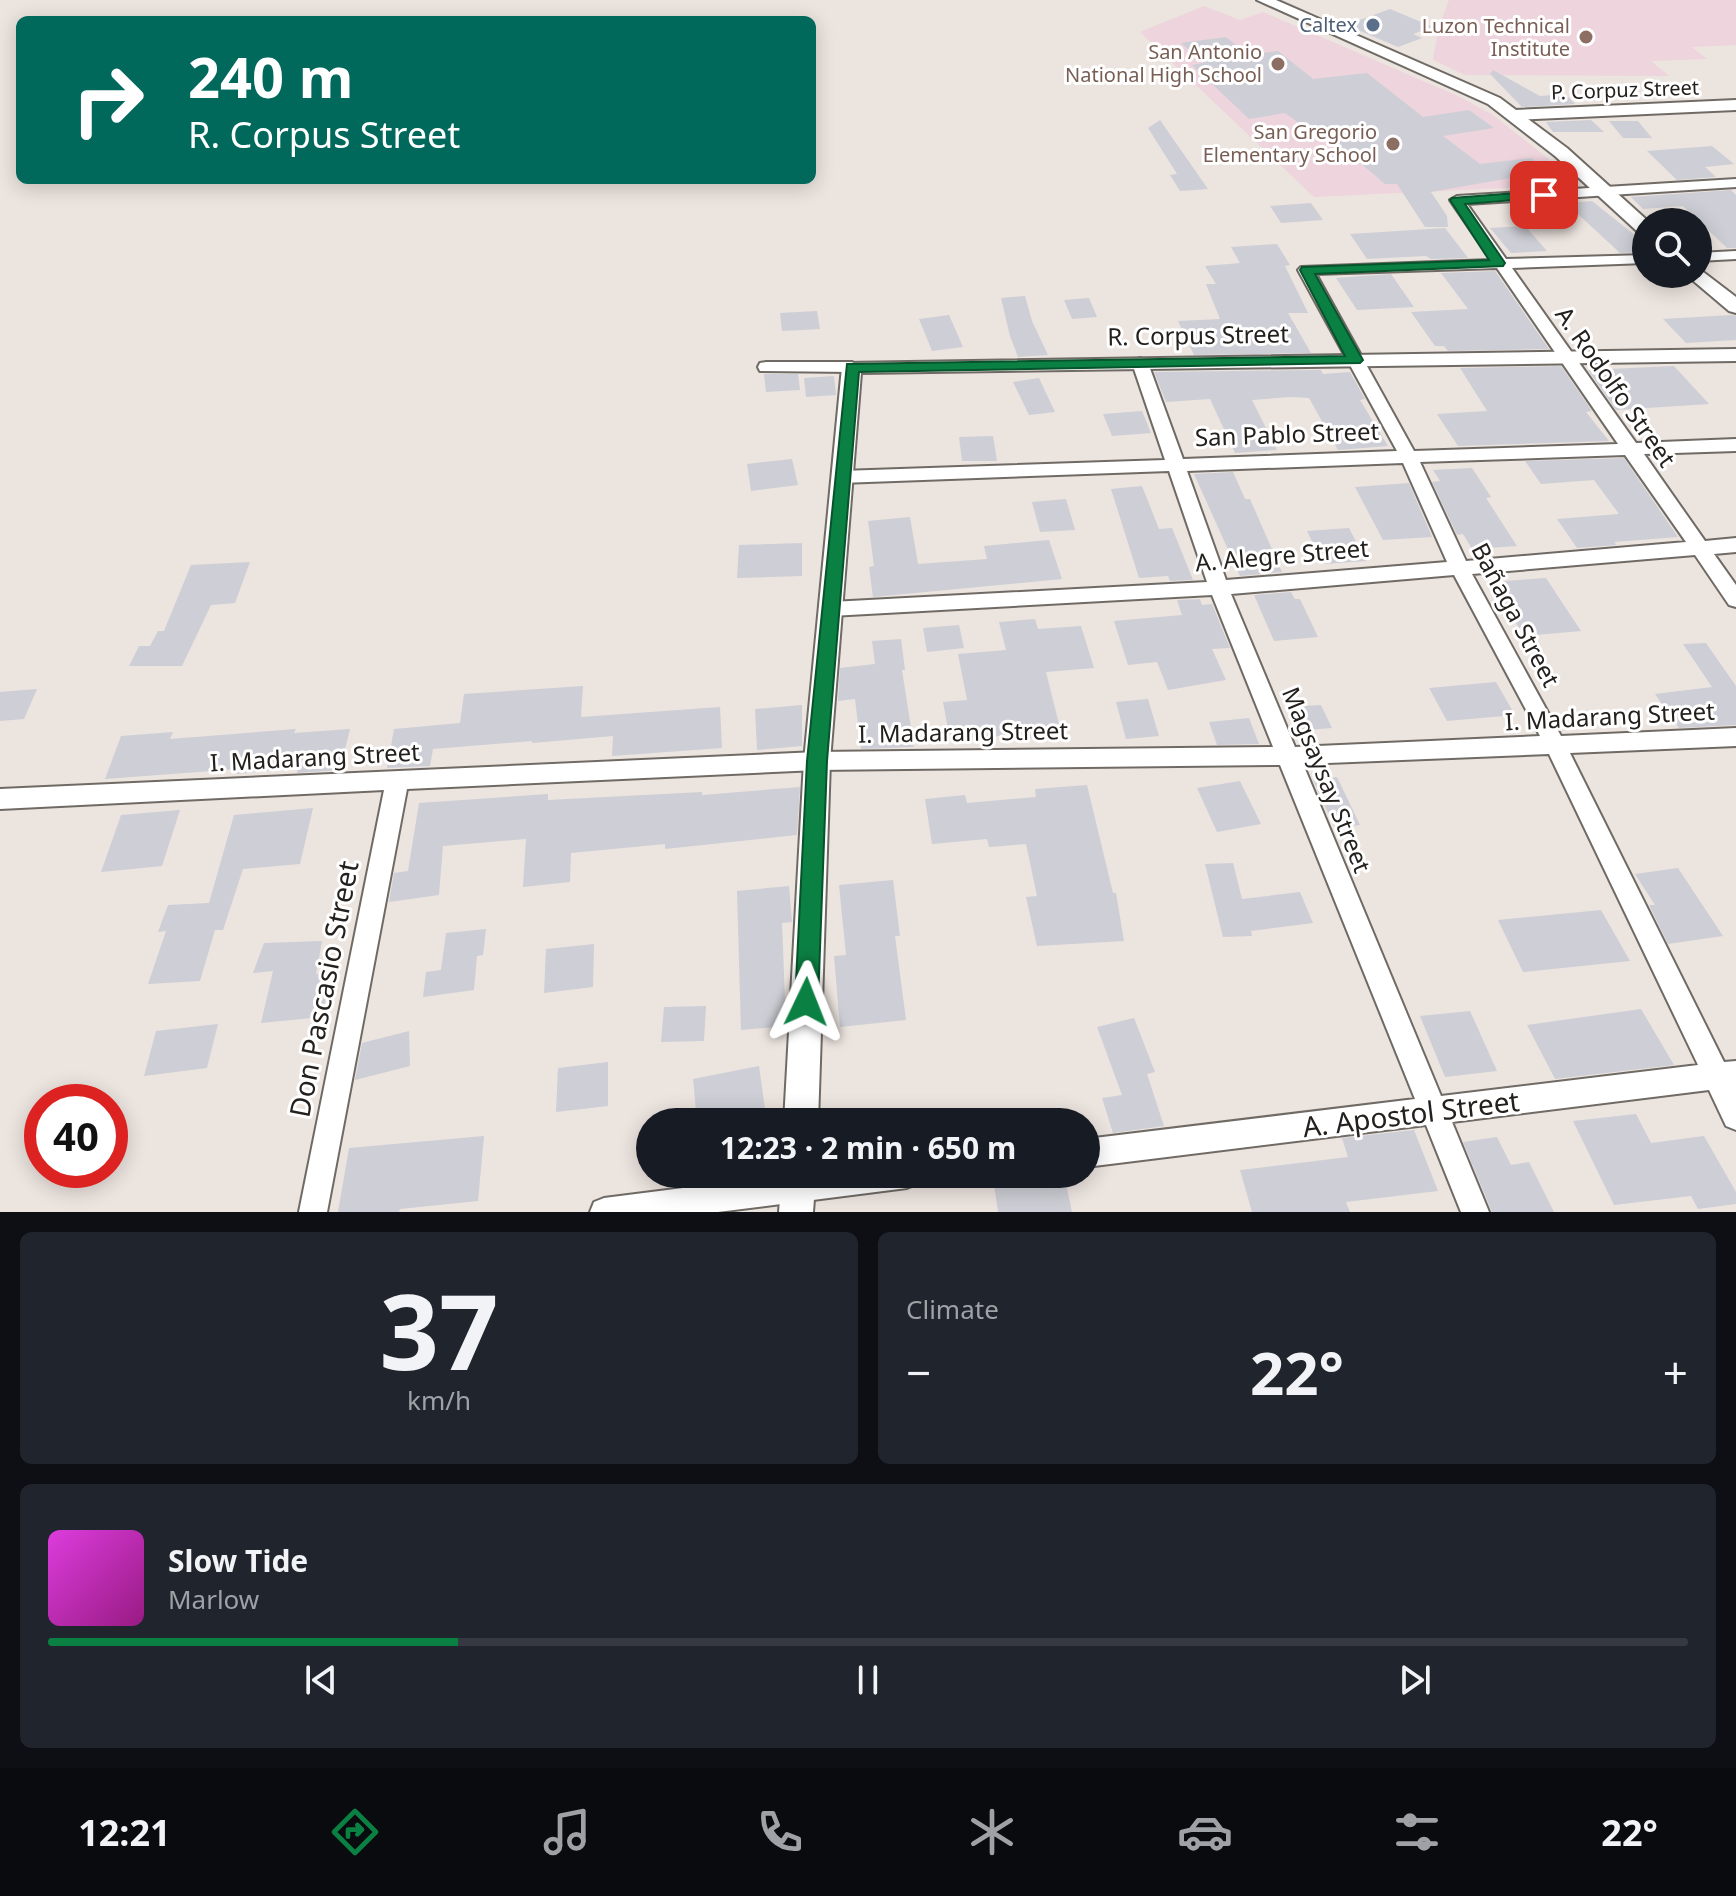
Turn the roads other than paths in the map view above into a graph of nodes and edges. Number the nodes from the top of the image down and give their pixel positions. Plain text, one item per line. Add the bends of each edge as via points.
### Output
1 (1264, 0) edge
2 (1736, 105) edge
3 (1515, 115) junction
4 (1736, 183) edge
5 (1603, 191) junction
6 (1632, 217) edge
7 (1736, 255) edge
8 (1712, 256) edge
9 (1632, 259) edge
10 (1498, 263) junction
11 (1712, 287) edge
12 (1736, 307) edge
13 (1736, 355) edge
14 (1566, 357) junction
15 (1355, 360) junction
16 (1140, 363) junction
17 (766, 367) dead end
18 (852, 367) junction
19 (1736, 445) edge
20 (1629, 449) junction
21 (1408, 455) junction
22 (1174, 464) junction
23 (841, 477) junction
24 (1736, 545) edge
25 (1698, 547) junction
26 (1459, 567) junction
27 (1219, 588) junction
28 (1736, 600) edge
29 (831, 609) junction
30 (1736, 737) edge
31 (1556, 746) junction
32 (1288, 756) junction
33 (817, 761) junction
34 (398, 779) junction
35 (0, 799) edge
36 (1726, 1075) edge
37 (802, 1108) edge
38 (1434, 1112) junction
39 (1736, 1116) edge
40 (1100, 1151) edge
41 (798, 1191) edge
42 (313, 1212) edge
43 (604, 1212) edge
44 (1475, 1212) edge

1 - 3 main road
2 - 3 street, P. Corpuz Street
3 - 5 main road
4 - 5 street
5 - 6 main road
5 - 10 street, A. Rodolfo Street via 1457,200
7 - 8 street
9 - 10 street
10 - 14 street, A. Rodolfo Street
10 - 15 street, Bañaga Street via 1306,270
11 - 12 main road
13 - 14 street, R. Corpus Street
14 - 15 street, R. Corpus Street
14 - 20 street, A. Rodolfo Street
15 - 16 street, R. Corpus Street
15 - 21 street, Bañaga Street
16 - 18 street, R. Corpus Street
16 - 22 street, Magsaysay Street
17 - 18 street
18 - 23 street
19 - 20 street, San Pablo Street
20 - 21 street, San Pablo Street
20 - 25 street, A. Rodolfo Street
21 - 22 street, San Pablo Street
21 - 26 street, Bañaga Street
22 - 23 street, San Pablo Street
22 - 27 street, Magsaysay Street
23 - 29 street
24 - 25 street, A. Alegre Street
25 - 26 street, A. Alegre Street
25 - 28 street, A. Rodolfo Street
26 - 27 street, A. Alegre Street
26 - 31 street, Bañaga Street
27 - 29 street, A. Alegre Street
27 - 32 street, Magsaysay Street
29 - 33 street
30 - 31 street, I. Madarang Street
31 - 32 street, I. Madarang Street
31 - 36 street, Bañaga Street
32 - 33 street, I. Madarang Street
32 - 38 street, Magsaysay Street
33 - 34 street, I. Madarang Street
33 - 37 street
34 - 35 street, I. Madarang Street
34 - 42 street, Don Pascasio Street
36 - 38 street, A. Apostol Street
36 - 39 street, Bañaga Street
38 - 40 street, A. Apostol Street
38 - 44 street, Magsaysay Street
41 - 43 street

